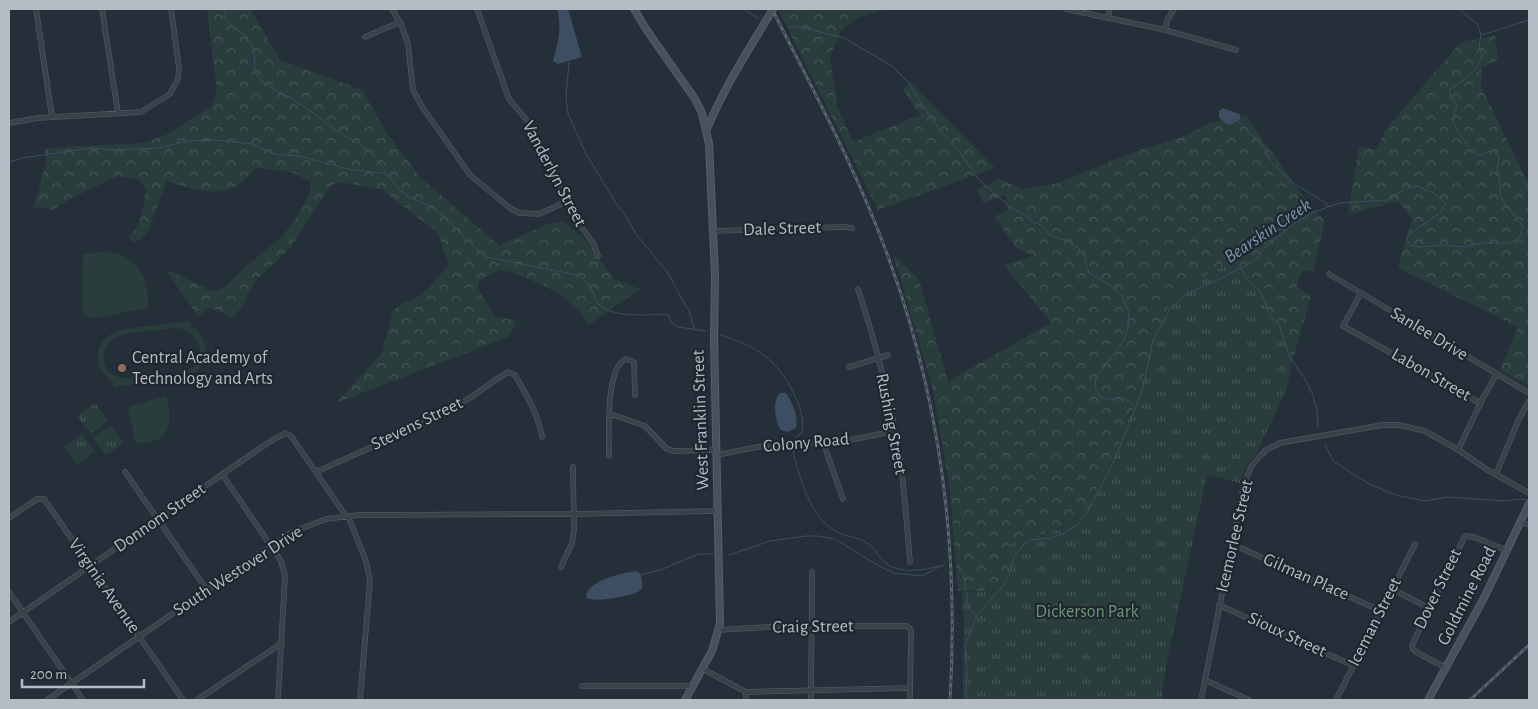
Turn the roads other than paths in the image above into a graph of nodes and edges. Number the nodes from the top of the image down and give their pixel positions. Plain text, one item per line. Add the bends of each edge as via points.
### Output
1 (36, 9) edge
2 (102, 9) edge
3 (170, 9) edge
4 (392, 9) edge
5 (477, 9) edge
6 (636, 9) edge
7 (773, 9) edge
8 (1066, 9) edge
9 (1110, 9) edge
10 (1174, 9) edge
11 (1108, 18) junction
12 (400, 22) junction
13 (1165, 30) junction
14 (365, 37) dead end
15 (1236, 50) dead end
16 (118, 113) junction
17 (52, 117) junction
18 (9, 122) edge
19 (706, 130) junction
20 (566, 202) junction
21 (852, 228) dead end
22 (713, 232) junction
23 (598, 256) dead end
24 (1329, 274) dead end
25 (858, 289) dead end
26 (1361, 292) junction
27 (888, 355) dead end
28 (878, 358) junction
29 (849, 367) dead end
30 (1496, 375) junction
31 (1529, 394) edge
32 (635, 395) dead end
33 (1529, 401) edge
34 (1480, 403) junction
35 (611, 414) junction
36 (895, 431) junction
37 (542, 437) dead end
38 (823, 442) junction
39 (1458, 450) junction
40 (717, 453) junction
41 (609, 456) dead end
42 (573, 467) dead end
43 (126, 472) dead end
44 (316, 472) junction
45 (222, 474) junction
46 (1496, 474) junction
47 (1529, 493) edge
48 (843, 499) dead end
49 (1529, 504) edge
50 (719, 511) junction
51 (574, 514) junction
52 (347, 516) junction
53 (9, 518) edge
54 (158, 519) junction
55 (1520, 522) junction
56 (1529, 525) edge
57 (1232, 544) junction
58 (1415, 544) dead end
59 (271, 546) junction
60 (1508, 550) junction
61 (910, 562) dead end
62 (90, 566) junction
63 (561, 567) dead end
64 (812, 572) dead end
65 (1392, 589) junction
66 (207, 590) junction
67 (9, 592) edge
68 (1219, 605) junction
69 (1428, 608) junction
70 (1381, 610) junction
71 (23, 613) junction
72 (9, 622) edge
73 (812, 626) junction
74 (719, 630) junction
75 (139, 637) junction
76 (282, 643) junction
77 (1354, 666) junction
78 (1446, 668) junction
79 (703, 669) junction
80 (1205, 680) junction
81 (72, 684) junction
82 (582, 686) dead end
83 (693, 686) junction
84 (910, 688) junction
85 (811, 690) junction
86 (746, 692) junction
87 (47, 700) edge
88 (83, 700) edge
89 (183, 700) edge
90 (197, 700) edge
91 (278, 700) edge
92 (360, 700) edge
93 (684, 700) edge
94 (746, 700) edge
95 (811, 700) edge
96 (910, 700) edge
97 (1201, 700) edge
98 (1249, 700) edge
99 (1336, 700) edge
100 (1428, 700) edge

1 - 17 street
2 - 16 street
3 - 16 street via 179,68 176,84 170,94 141,112
4 - 12 street
5 - 20 street, Vanderlyn Street via 509,99 530,124
6 - 19 main road, West Franklin Street via 648,32 695,99
7 - 19 main road
8 - 11 street
9 - 11 street
10 - 13 street
11 - 13 street
12 - 14 street
12 - 20 street via 408,44 412,90 470,174 519,213 539,214
13 - 15 street
16 - 17 street
17 - 18 street
19 - 22 main road, West Franklin Street
20 - 23 street, Vanderlyn Street
21 - 22 street, Dale Street
22 - 40 main road, West Franklin Street
24 - 26 street, Sanlee Drive
25 - 28 street, Rushing Street
26 - 30 street, Sanlee Drive
26 - 34 street, Labon Street via 1343,326
27 - 28 street
28 - 29 street
28 - 36 street, Rushing Street
30 - 31 street, Sanlee Drive
30 - 34 street
32 - 35 street via 634,363 622,360 614,374 609,404
33 - 46 street
34 - 39 street
35 - 40 street, Colony Road via 645,426 667,449
35 - 41 street
36 - 38 street, Colony Road via 840,442
36 - 61 street, Rushing Street
37 - 44 street, Stevens Street via 539,419 515,375 508,372 435,418
38 - 40 street, Colony Road via 768,445
38 - 48 street
39 - 46 street, Icemorlee Street
39 - 57 street, Icemorlee Street via 1424,431 1399,425 1382,425 1280,443 1260,456 1247,476
40 - 50 main road, West Franklin Street
42 - 51 street
43 - 54 street
44 - 45 street, Donnom Street via 292,436 286,433
44 - 52 street
45 - 54 street, Donnom Street
45 - 59 street
46 - 47 street, Icemorlee Street
49 - 55 main road, Goldmine Road
50 - 51 street, South Westover Drive
50 - 74 main road, West Franklin Street
51 - 52 street, South Westover Drive
51 - 63 street via 572,543
52 - 59 street, South Westover Drive via 317,522 290,533
52 - 92 street via 366,561 370,581
53 - 62 street, Virginia Avenue via 37,499 44,499
54 - 62 street, Donnom Street
54 - 66 street
55 - 56 street
55 - 60 main road, Goldmine Road
57 - 68 street, Icemorlee Street
57 - 70 street, Gilman Place
58 - 65 street, Iceman Street
59 - 66 street, South Westover Drive
59 - 76 street via 281,561 285,576
60 - 69 street, Dover Street via 1464,536
60 - 78 main road, Goldmine Road
62 - 71 street, Donnom Street
62 - 75 street, Virginia Avenue
64 - 73 street
65 - 69 street
65 - 70 street, Iceman Street
66 - 75 street, South Westover Drive
67 - 71 street
68 - 77 street, Sioux Street
68 - 80 street, Icemorlee Street
69 - 78 street, Dover Street via 1412,647
70 - 77 street, Iceman Street
71 - 72 street, Donnom Street
71 - 81 street
73 - 74 street, Craig Street
73 - 84 street, Craig Street via 907,626 910,630
73 - 85 street
74 - 79 main road, West Franklin Street
75 - 81 street, South Westover Drive
75 - 89 street, Virginia Avenue
76 - 90 street
76 - 91 street
77 - 99 street, Iceman Street
78 - 100 main road, Goldmine Road
79 - 83 main road, West Franklin Street
79 - 86 street
80 - 97 street, Icemorlee Street
80 - 98 street
81 - 87 street, South Westover Drive
81 - 88 street
82 - 83 street
83 - 93 main road, West Franklin Street
84 - 85 street
84 - 96 street
85 - 86 street
85 - 95 street
86 - 94 street

